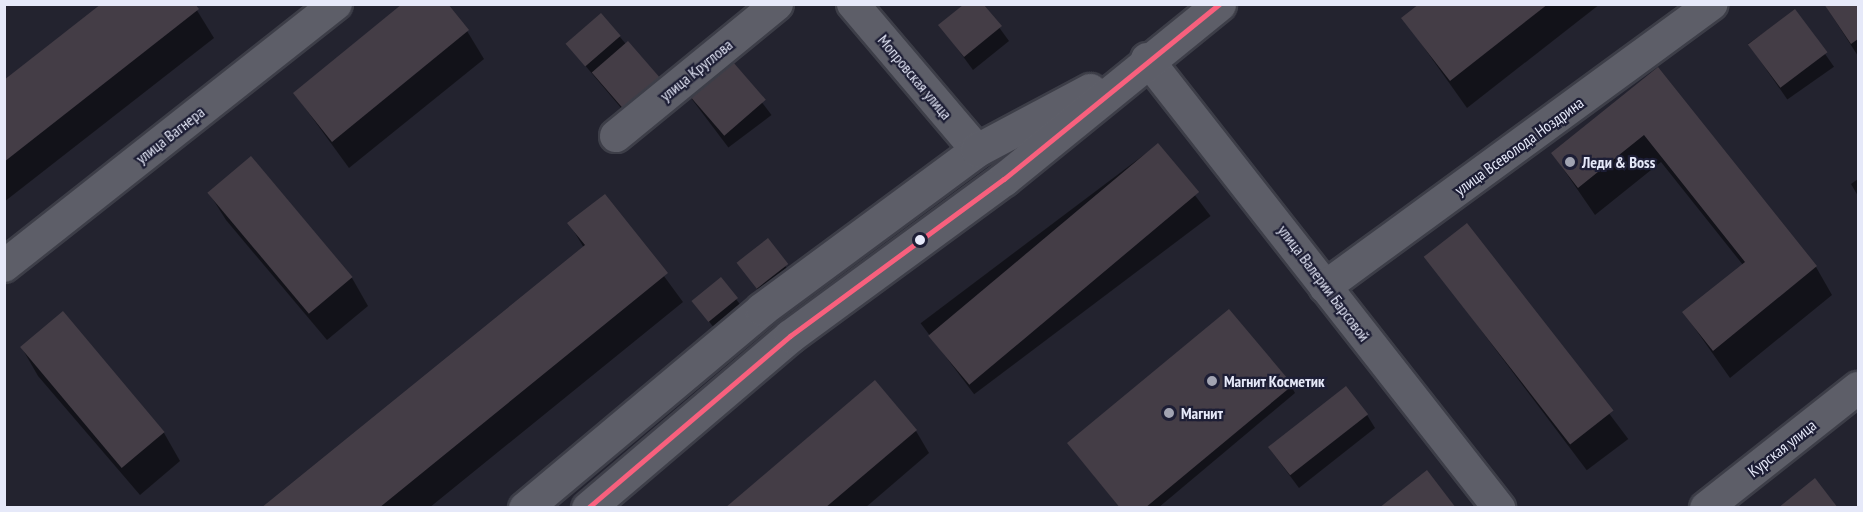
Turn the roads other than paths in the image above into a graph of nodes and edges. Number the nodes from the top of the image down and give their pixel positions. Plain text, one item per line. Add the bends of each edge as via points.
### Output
1 (336, 4) edge
2 (777, 4) edge
3 (853, 4) edge
4 (1219, 4) edge
5 (1713, 4) edge
6 (1147, 59) junction
7 (616, 136) dead end
8 (976, 150) junction
9 (4, 266) edge
10 (1325, 287) junction
11 (1858, 388) edge
12 (525, 507) edge
13 (588, 507) edge
14 (1499, 507) edge
15 (1706, 507) edge

1 - 9 street, улица Вагнера
2 - 7 street, улица Круглова
3 - 8 street, Мопровская улица
4 - 6 main road
5 - 10 street, улица Всеволода Ноздрина
6 - 8 main road
6 - 10 street, улица Валерии Барсовой
6 - 13 main road via 1004,179 790,336
8 - 12 main road via 762,309
10 - 14 street, улица Валерии Барсовой
11 - 15 street, Курская улица

